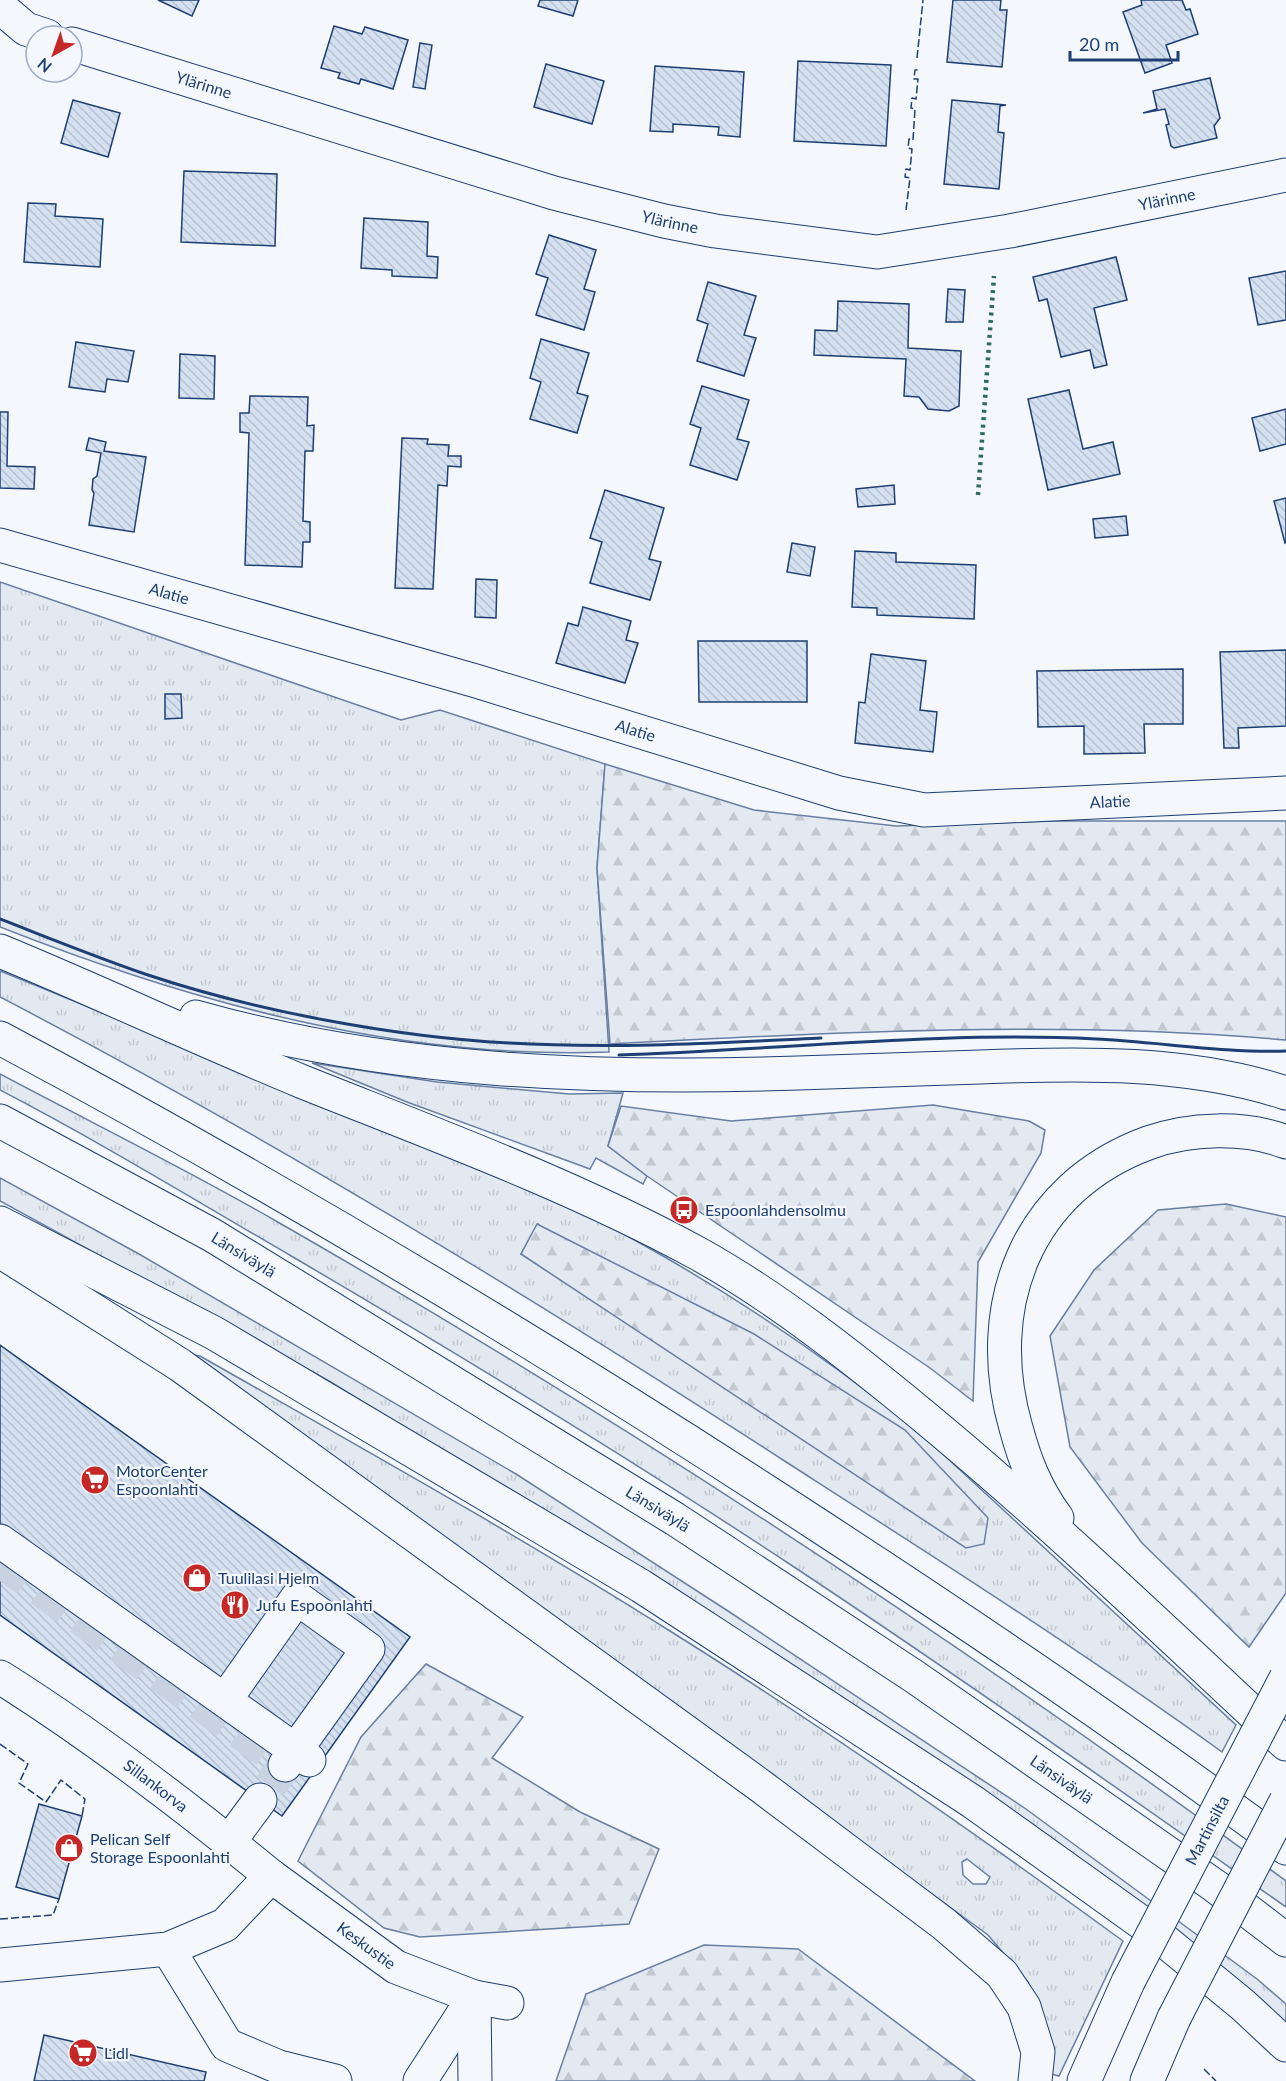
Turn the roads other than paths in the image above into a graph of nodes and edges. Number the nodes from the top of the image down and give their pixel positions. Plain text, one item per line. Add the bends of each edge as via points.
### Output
1 (0, 7) edge
2 (24, 27) edge
3 (84, 48) edge
4 (1286, 176) edge
5 (0, 545) edge
6 (1286, 793) edge
7 (0, 951) edge
8 (76, 983) junction
9 (0, 1038) edge
10 (1286, 1093) edge
11 (0, 1121) edge
12 (1286, 1142) edge
13 (0, 1223) edge
14 (0, 1251) edge
15 (0, 1541) edge
16 (1097, 1569) junction
17 (0, 1677) edge
18 (1286, 1678) edge
19 (225, 1700) junction
20 (1286, 1744) edge
21 (260, 1800) tunnel mouth
22 (1286, 1801) edge
23 (229, 1842) junction
24 (1286, 1848) edge
25 (270, 1876) junction
26 (1215, 1886) junction
27 (1286, 1940) edge
28 (168, 1949) junction
29 (1286, 1960) edge
30 (0, 1965) edge
31 (474, 1997) junction
32 (507, 2003) dead end
33 (1286, 2045) edge
34 (335, 2081) edge
35 (420, 2081) edge
36 (475, 2081) edge
37 (1035, 2081) edge
38 (1084, 2081) edge
39 (1147, 2081) edge

1 - 2 main road
3 - 4 main road, Ylärinne via 565,196 715,231 877,252 1010,231
5 - 6 main road, Alatie via 476,681 827,789 924,810
7 - 8 main road
8 - 10 main road via 301,1044 500,1069 614,1075 734,1075 1064,1064 1203,1074
8 - 16 main road via 531,1175 699,1254 791,1314 878,1378 996,1476
9 - 24 main road via 251,1176 501,1322 954,1614 1190,1776
11 - 26 main road, Länsiväylä via 212,1235 675,1519 915,1677
12 - 16 main road via 1230,1132 1192,1132 1164,1137 1111,1158 1061,1197 1026,1247 1015,1274 1005,1324 1011,1414 1027,1467 1052,1510
13 - 33 main road via 214,1333 640,1586 983,1809 1149,1928
14 - 37 main road via 180,1365 944,1924 1002,1974 1024,2007 1038,2052
15 - 19 main road
16 - 20 main road
17 - 23 main road, Sillankorva via 44,1704
18 - 38 main road, Martinsilta, bridge via 1128,1982
19 - 19 main road via 297,1598 368,1648 296,1759
21 - 23 main road
22 - 39 main road, bridge via 1174,2018
23 - 25 main road, Sillankorva
25 - 28 main road via 225,1925
25 - 31 main road, Keskustie via 396,1966
26 - 27 main road, Länsiväylä
26 - 29 main road
28 - 30 main road
28 - 34 main road via 227,2045 279,2067
31 - 32 main road, Keskustie
31 - 35 main road
31 - 36 main road

